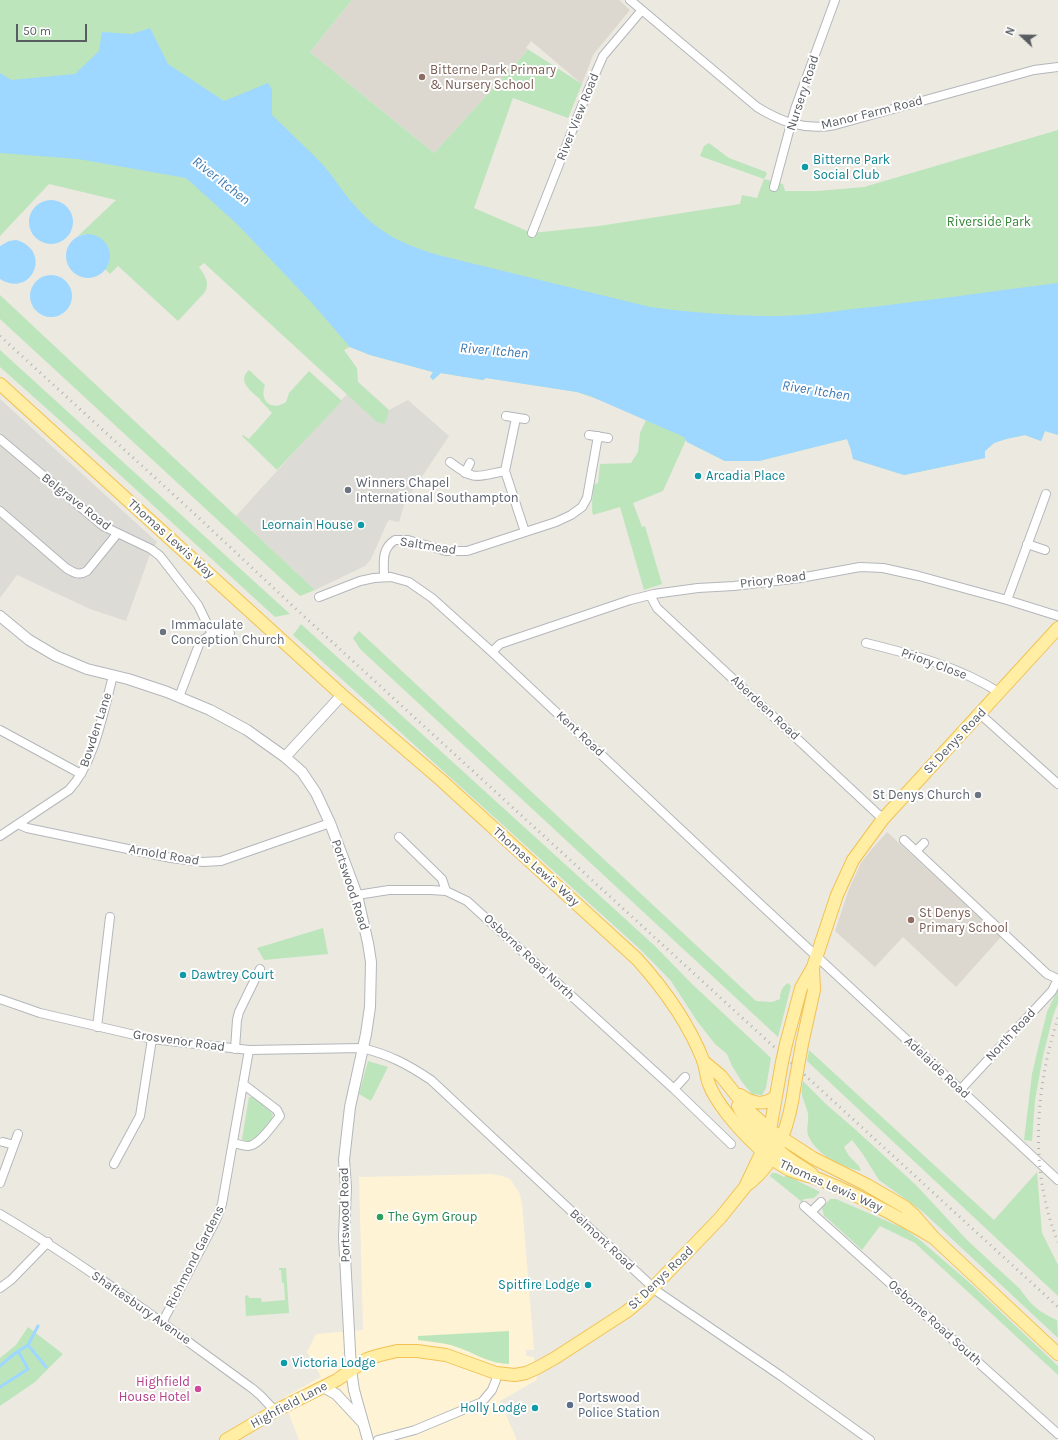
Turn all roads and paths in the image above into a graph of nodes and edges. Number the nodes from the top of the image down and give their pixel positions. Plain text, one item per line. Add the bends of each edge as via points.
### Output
1 (630, 0) edge
2 (835, 0) edge
3 (642, 10) junction
4 (1058, 67) edge
5 (792, 124) junction
6 (774, 187) dead end
7 (532, 233) dead end
8 (0, 384) edge
9 (506, 416) dead end
10 (516, 418) junction
11 (525, 419) dead end
12 (589, 435) dead end
13 (598, 436) junction
14 (608, 438) dead end
15 (0, 439) edge
16 (450, 462) dead end
17 (470, 463) dead end
18 (505, 471) junction
19 (465, 473) junction
20 (1046, 494) dead end
21 (0, 511) edge
22 (525, 532) junction
23 (117, 534) junction
24 (1027, 544) junction
25 (1045, 550) dead end
26 (384, 577) junction
27 (650, 595) junction
28 (319, 597) dead end
29 (1007, 600) junction
30 (0, 616) edge
31 (1058, 616) edge
32 (1058, 628) edge
33 (230, 633) dead end
34 (212, 634) junction
35 (866, 643) dead end
36 (492, 652) junction
37 (113, 676) junction
38 (1000, 692) junction
39 (342, 695) junction
40 (179, 697) junction
41 (980, 714) junction
42 (0, 730) edge
43 (285, 757) junction
44 (81, 774) junction
45 (1058, 784) edge
46 (883, 819) junction
47 (18, 824) junction
48 (330, 824) junction
49 (0, 836) edge
50 (399, 837) dead end
51 (904, 840) dead end
52 (924, 843) dead end
53 (916, 851) junction
54 (446, 891) junction
55 (356, 895) junction
56 (110, 917) dead end
57 (814, 962) junction
58 (260, 969) dead end
59 (1058, 979) edge
60 (0, 999) edge
61 (97, 1027) junction
62 (152, 1039) junction
63 (362, 1048) junction
64 (235, 1049) junction
65 (250, 1050) junction
66 (703, 1061) junction
67 (685, 1077) dead end
68 (243, 1084) junction
69 (674, 1089) junction
70 (961, 1089) junction
71 (732, 1090) junction
72 (776, 1096) junction
73 (770, 1130) junction
74 (18, 1134) dead end
75 (3, 1142) dead end
76 (233, 1143) junction
77 (731, 1144) dead end
78 (14, 1146) junction
79 (772, 1148) junction
80 (114, 1164) dead end
81 (1058, 1180) edge
82 (0, 1183) edge
83 (821, 1202) dead end
84 (804, 1206) dead end
85 (811, 1212) junction
86 (0, 1214) edge
87 (934, 1238) junction
88 (48, 1242) junction
89 (0, 1288) edge
90 (653, 1288) junction
91 (162, 1323) junction
92 (1058, 1354) edge
93 (351, 1370) junction
94 (496, 1373) junction
95 (323, 1387) junction
96 (275, 1411) junction
97 (362, 1422) junction
98 (1058, 1434) edge
99 (226, 1440) edge
100 (368, 1440) edge
101 (378, 1440) edge
102 (870, 1440) edge

1 - 3 street, Manor Farm Road
2 - 5 street, Nursery Road
3 - 5 street, Manor Farm Road via 757,107
3 - 7 street, River View Road via 603,56
4 - 5 street, Manor Farm Road via 1034,70 835,125 818,128
5 - 6 street, Nursery Road
8 - 39 main road, Thomas Lewis Way
9 - 10 street
10 - 11 street
10 - 18 street
12 - 13 street
13 - 14 street
13 - 22 street, Saltmead via 589,492 582,508 556,522
15 - 23 street, Belgrave Road via 91,517
16 - 19 street
17 - 19 street
18 - 19 street via 479,477
18 - 22 street
20 - 24 street
21 - 23 street via 75,574 87,571
22 - 26 street, Saltmead via 467,551 446,551 408,540 395,540 386,548 384,554
23 - 34 street, Belgrave Road via 151,549 160,556 198,605
24 - 25 street
24 - 29 street
26 - 28 street, Kent Road via 360,581
26 - 36 street, Kent Road via 400,579 420,589
27 - 29 street, Priory Road via 800,578 872,566
27 - 36 street, Priory Road via 500,644
27 - 46 street, Aberdeen Road via 657,608
29 - 31 street, Priory Road
30 - 37 street, Portswood Road via 29,640 56,656 87,669
32 - 38 main road, St Denys Road
33 - 34 street
34 - 40 street via 200,642
35 - 38 street, Priory Close via 929,661 964,674
36 - 57 street, Kent Road
37 - 40 street, Portswood Road
37 - 44 street, Bowden Lane via 91,753
38 - 41 main road, St Denys Road
39 - 43 street
39 - 66 main road, Thomas Lewis Way via 441,780 637,959 675,1004
40 - 43 street, Portswood Road via 230,720 268,743
41 - 45 street
41 - 46 main road, St Denys Road
42 - 44 street
43 - 48 street, Portswood Road via 309,782
44 - 47 street, Bowden Lane via 69,790
46 - 57 main road, St Denys Road via 853,860 844,878
47 - 48 street, Arnold Road via 171,858 203,862 220,861
47 - 49 street, Bowden Lane
48 - 55 street, Portswood Road
50 - 54 street via 403,846 442,879
51 - 53 street
52 - 53 street
53 - 59 street via 1048,974
54 - 55 street, Osborne Road North via 389,890
54 - 69 street, Osborne Road North via 471,904
55 - 63 street, Portswood Road via 368,943 371,981 369,1014
56 - 61 street
57 - 70 street, Adelaide Road
57 - 72 main road, St Denys Road, bridge via 801,988
57 - 79 main road, St Denys Road, bridge via 814,990 787,1126
58 - 64 street via 239,1012
59 - 70 street, North Road via 1052,991
60 - 61 street, Grosvenor Road via 40,1013
61 - 62 street, Grosvenor Road
62 - 64 street, Grosvenor Road
62 - 80 street via 140,1116
63 - 65 street, Grosvenor Road
63 - 90 street, Belmont Road via 399,1060 431,1080
63 - 93 street, Portswood Road via 350,1106 344,1160 344,1237
64 - 65 street, Grosvenor Road
65 - 68 street, Richmond Gardens
66 - 71 main road, Thomas Lewis Way via 721,1076
66 - 79 main road, Thomas Lewis Way via 709,1084 736,1124
67 - 69 street
68 - 76 street, Richmond Gardens
68 - 76 street via 277,1110 280,1116 253,1145
69 - 77 street, Osborne Road North
70 - 81 street, Adelaide Road
71 - 72 main road via 756,1103 767,1102
71 - 73 main road, Thomas Lewis Way via 748,1110
71 - 79 main road via 740,1110
72 - 73 main road, St Denys Road
73 - 79 main road, Thomas Lewis Way
74 - 78 street
75 - 78 street
76 - 91 street, Richmond Gardens via 222,1204 216,1220
78 - 82 street
79 - 87 main road, Thomas Lewis Way via 819,1179 882,1208
79 - 87 main road, Thomas Lewis Way via 813,1158 872,1188 905,1207
79 - 90 main road, St Denys Road via 721,1217
83 - 85 street
84 - 85 street, Osborne Road South
85 - 98 street, Osborne Road South
86 - 88 street, Shaftesbury Avenue
87 - 92 main road, Thomas Lewis Way
88 - 89 street
88 - 91 street, Shaftesbury Avenue
90 - 94 main road, St Denys Road via 626,1312 538,1368 515,1375
90 - 102 street, Belmont Road
91 - 96 street, Shaftesbury Avenue via 262,1396
93 - 94 main road, St Denys Road via 380,1355 417,1350 446,1356
93 - 95 main road, Highfield Lane
93 - 97 street, Portswood Road
94 - 101 street via 492,1390 482,1402 415,1430
95 - 96 main road, Highfield Lane
95 - 97 street via 336,1394
96 - 99 main road, Highfield Lane
97 - 100 street, Portswood Road

